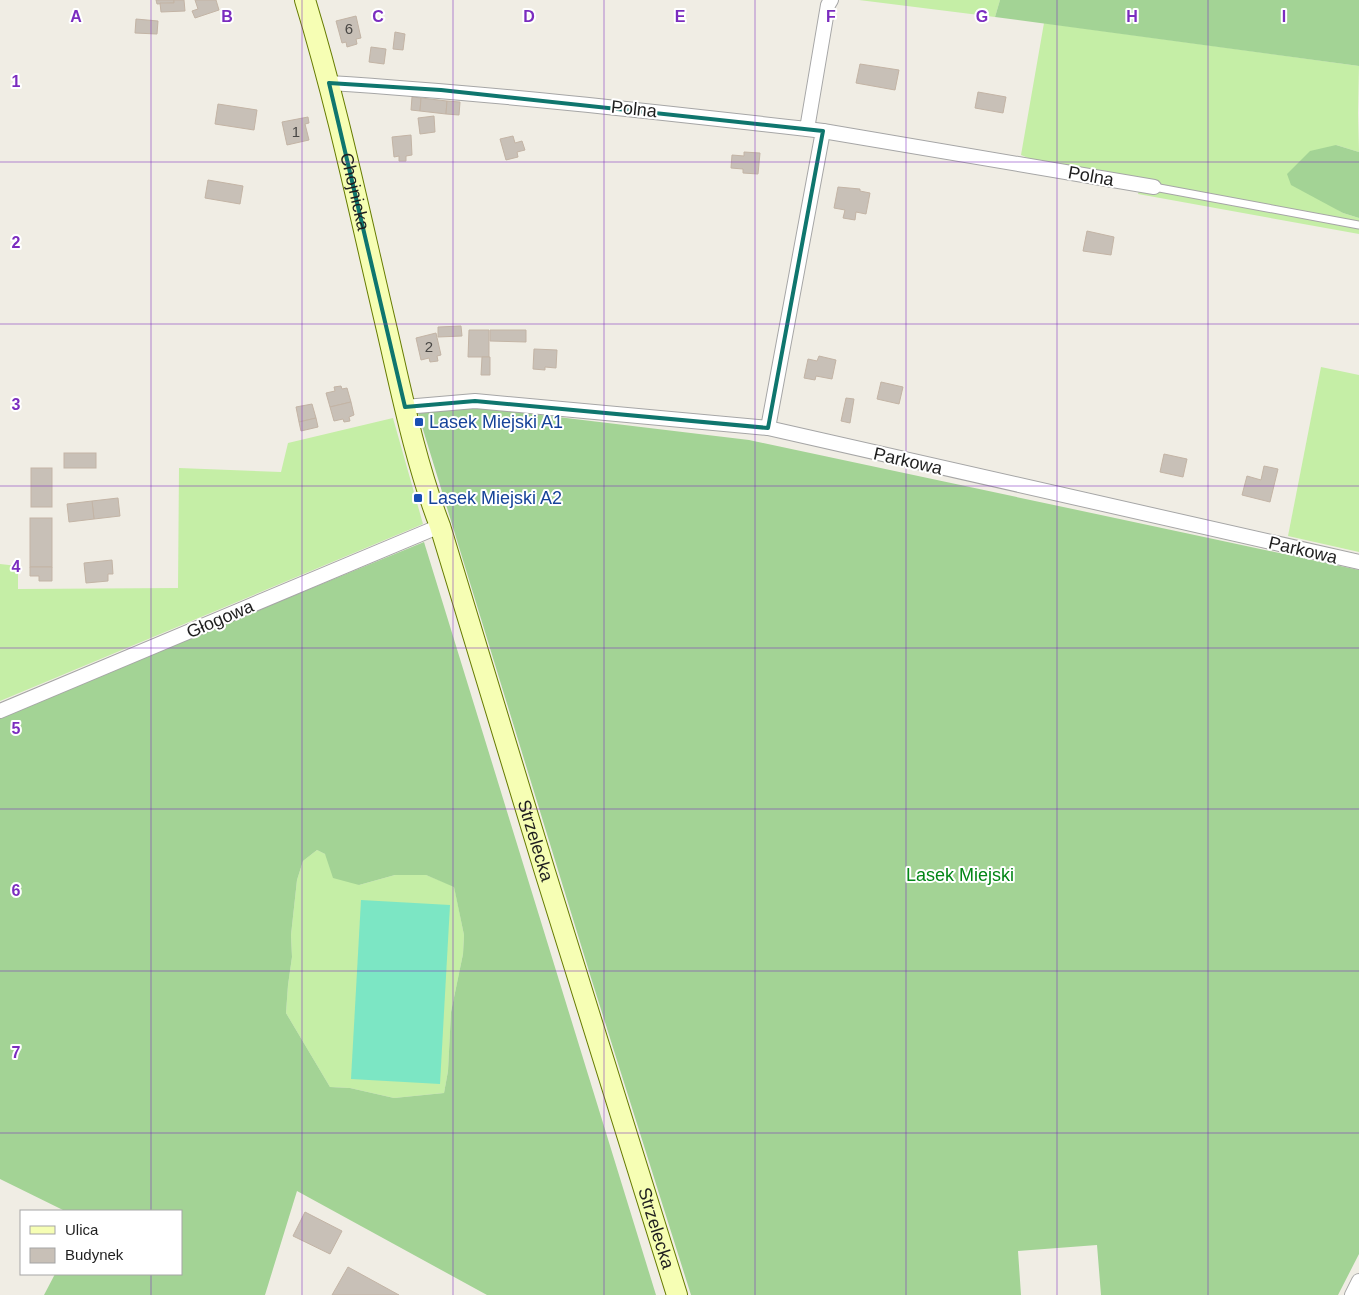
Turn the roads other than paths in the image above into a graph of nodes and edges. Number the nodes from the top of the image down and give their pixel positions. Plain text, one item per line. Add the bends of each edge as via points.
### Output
1 (305, 0) edge
2 (831, 0) edge
3 (329, 83) junction
4 (807, 129) junction
5 (823, 131) junction
6 (1154, 187) joint
7 (1359, 225) edge
8 (400, 384) joint
9 (405, 406) junction
10 (768, 428) junction
11 (440, 526) junction
12 (1359, 562) edge
13 (0, 711) edge
14 (1359, 1281) edge
15 (677, 1295) edge
16 (1352, 1295) edge

1 - 3 street, Chojnicka
2 - 4 street
3 - 4 street, Polna via 450,91
3 - 8 street, Chojnicka
4 - 5 street
5 - 6 street, Polna
5 - 10 street
6 - 7 lane, Polna
8 - 9 street, Strzelecka
9 - 10 street, Parkowa via 475,401
9 - 11 street, Strzelecka
10 - 12 street, Parkowa
11 - 13 street, Głogowa
11 - 15 street, Strzelecka
14 - 16 street

